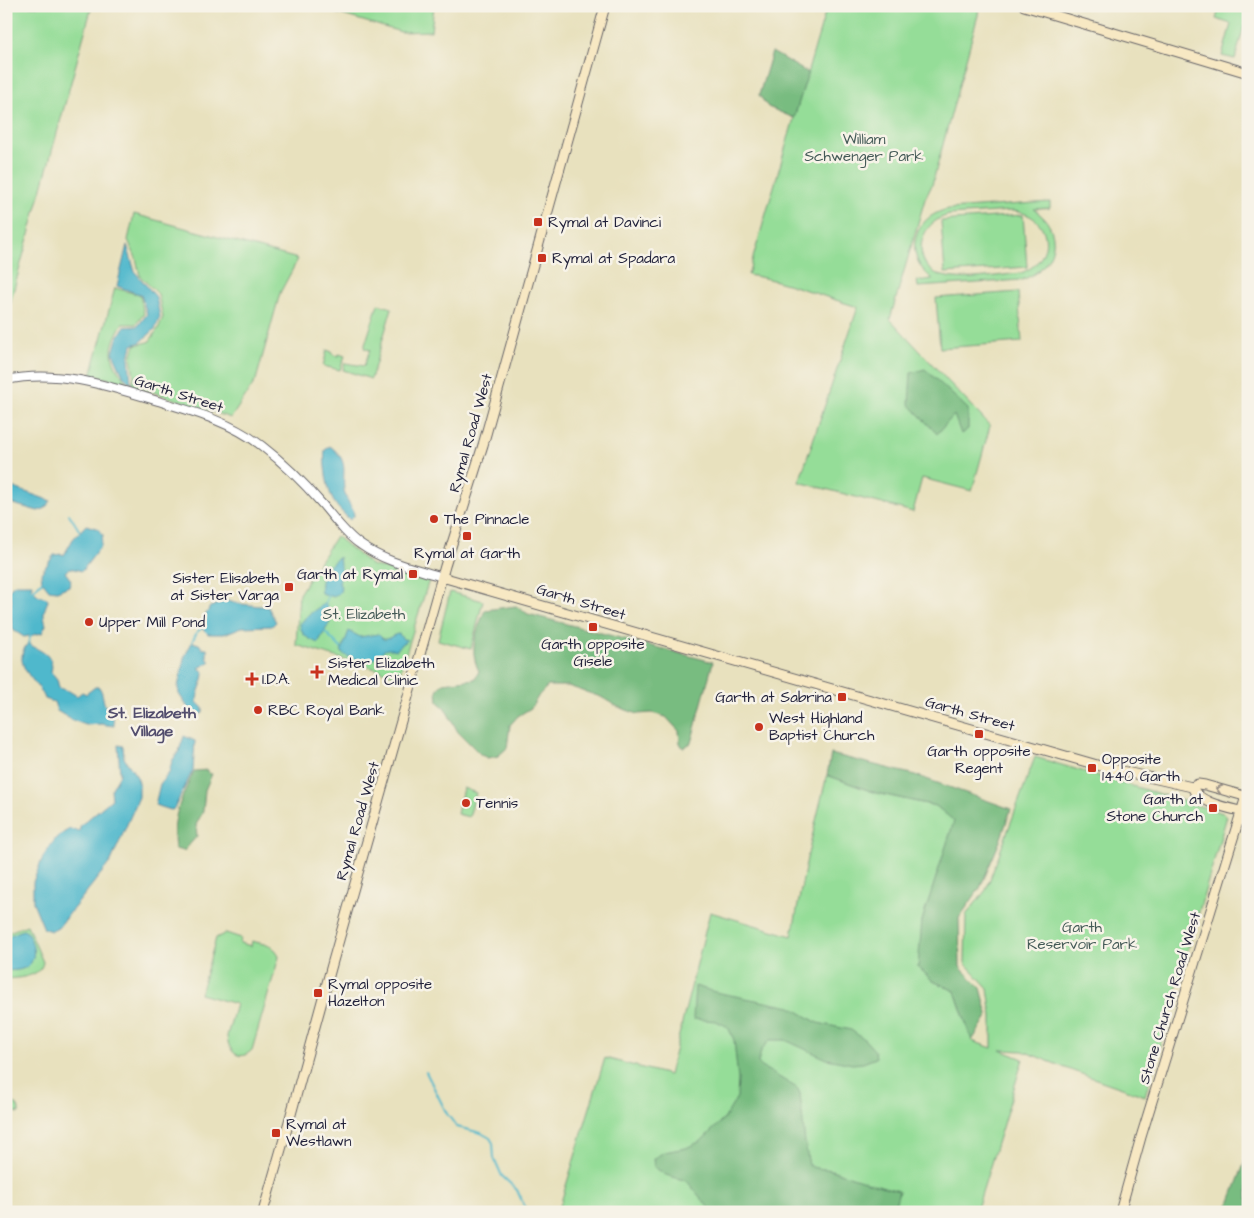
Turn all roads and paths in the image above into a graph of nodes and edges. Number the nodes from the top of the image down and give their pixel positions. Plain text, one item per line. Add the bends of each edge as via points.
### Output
1 (605, 6) edge
2 (1024, 6) edge
3 (1248, 72) edge
4 (6, 380) edge
5 (442, 576) junction
6 (1192, 787) junction
7 (1247, 796) edge
8 (1244, 812) edge
9 (263, 1212) edge
10 (1120, 1212) edge

1 - 5 main road, Rymal Road West via 483,445
2 - 3 main road
4 - 5 street, Garth Street via 44,376 86,380 224,422 274,455 362,546 386,559
5 - 6 main road, Garth Street via 1099,765
5 - 9 main road, Rymal Road West
7 -> 6 main road, Garth Street via 1205,785
6 - 8 main road, Garth Street via 1200,799
7 - 8 main road, Stone Church Road West
8 - 10 main road, Stone Church Road West

